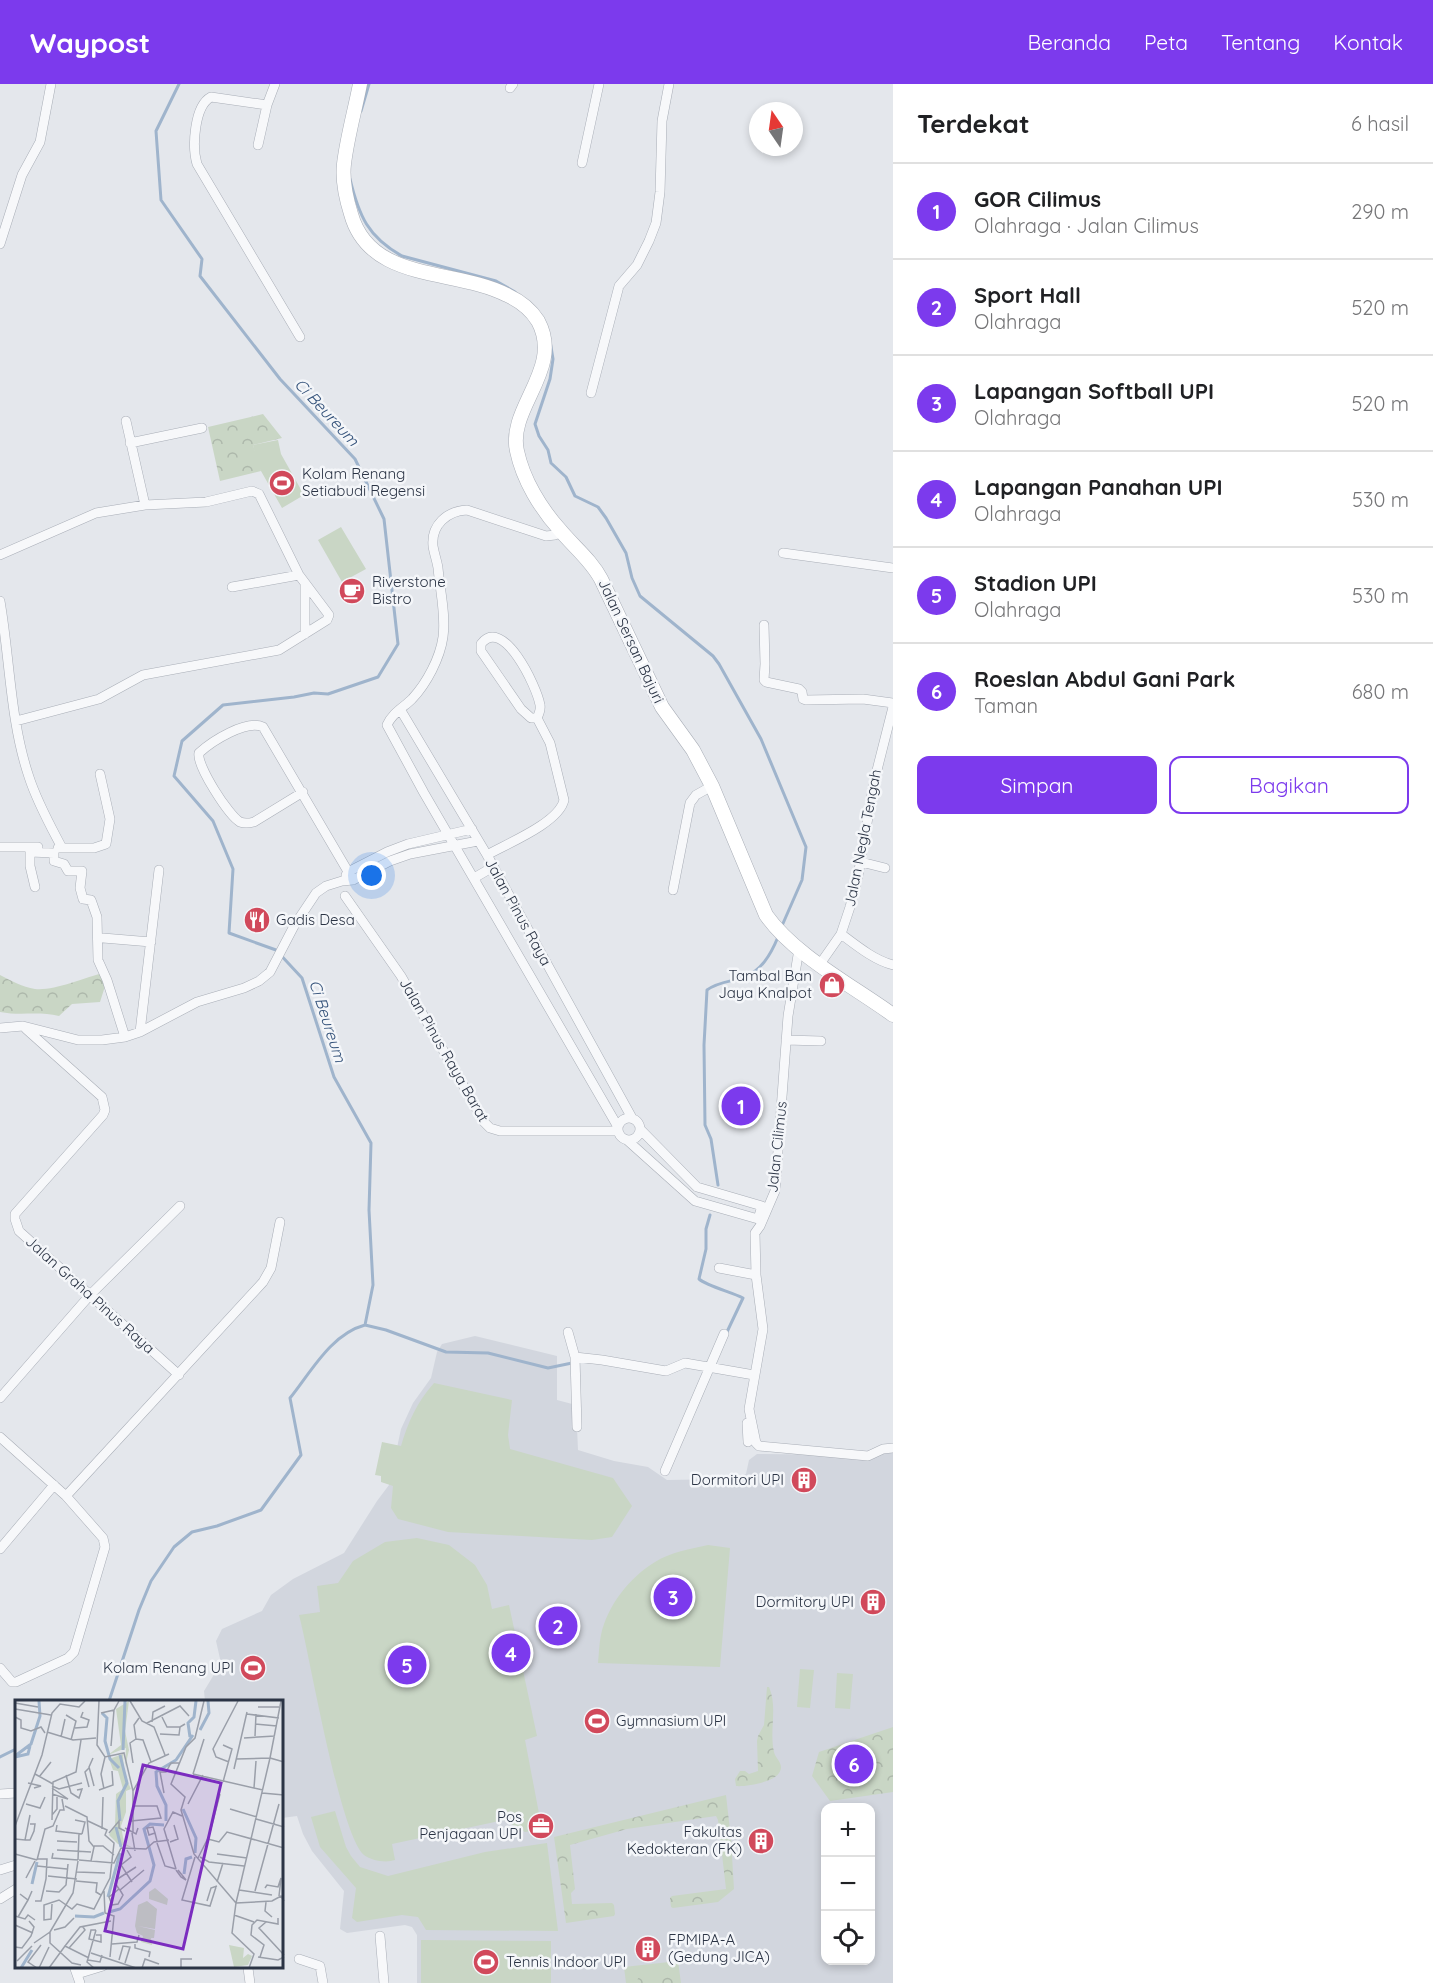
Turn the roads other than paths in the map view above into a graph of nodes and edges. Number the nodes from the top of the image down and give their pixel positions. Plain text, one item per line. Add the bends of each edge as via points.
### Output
1 (51, 84) edge
2 (275, 84) edge
3 (360, 84) edge
4 (600, 84) edge
5 (669, 84) edge
6 (267, 105) junction
7 (258, 145) dead end
8 (582, 163) dead end
9 (0, 244) edge
10 (300, 337) dead end
11 (591, 393) dead end
12 (126, 421) dead end
13 (202, 429) dead end
14 (130, 443) junction
15 (145, 505) junction
16 (561, 532) junction
17 (783, 553) dead end
18 (0, 555) edge
19 (893, 568) edge
20 (302, 579) junction
21 (232, 587) dead end
22 (0, 601) edge
23 (764, 625) dead end
24 (305, 634) junction
25 (893, 705) edge
26 (400, 709) junction
27 (537, 718) junction
28 (891, 719) edge
29 (16, 721) junction
30 (100, 774) dead end
31 (712, 786) junction
32 (303, 792) junction
33 (472, 830) junction
34 (449, 835) junction
35 (478, 841) junction
36 (456, 845) junction
37 (0, 847) edge
38 (62, 848) junction
39 (30, 849) junction
40 (487, 855) junction
41 (861, 862) junction
42 (493, 867) junction
43 (885, 868) dead end
44 (159, 870) dead end
45 (351, 876) junction
46 (474, 878) junction
47 (35, 886) dead end
48 (673, 890) dead end
49 (345, 896) dead end
50 (841, 934) junction
51 (103, 938) dead end
52 (151, 942) junction
53 (799, 949) junction
54 (820, 964) junction
55 (893, 965) edge
56 (554, 976) junction
57 (537, 986) junction
58 (893, 1015) edge
59 (578, 1020) junction
60 (23, 1026) junction
61 (0, 1028) edge
62 (562, 1031) junction
63 (140, 1032) junction
64 (125, 1037) junction
65 (786, 1040) junction
66 (821, 1041) dead end
67 (632, 1118) junction
68 (618, 1129) junction
69 (640, 1130) junction
70 (627, 1140) junction
71 (180, 1206) dead end
72 (280, 1222) dead end
73 (718, 1268) dead end
74 (756, 1275) junction
75 (90, 1295) junction
76 (568, 1332) dead end
77 (724, 1334) dead end
78 (575, 1357) junction
79 (708, 1368) junction
80 (179, 1375) junction
81 (754, 1375) junction
82 (0, 1398) edge
83 (749, 1409) junction
84 (577, 1427) dead end
85 (0, 1437) edge
86 (748, 1442) dead end
87 (893, 1448) edge
88 (665, 1471) dead end
89 (54, 1485) junction
90 (66, 1496) junction
91 (0, 1549) edge
92 (0, 1668) edge
93 (15, 1793) edge
94 (0, 1794) edge
95 (15, 1865) edge
96 (0, 1870) edge
97 (15, 1890) edge
98 (0, 1899) edge
99 (380, 1936) dead end
100 (299, 1959) dead end
101 (99, 1968) edge
102 (248, 1968) dead end
103 (77, 1978) edge
104 (250, 1983) edge
105 (323, 1983) edge
106 (384, 1983) edge

1 - 9 street via 40,142 22,175
2 - 6 street
3 - 16 main road, Jalan Sersan Bajuri via 344,165 345,194 357,232 393,264 491,286 524,303 538,321 545,342 544,362 516,432 517,450 527,480
4 - 8 street
5 - 11 street via 662,121 656,223 637,265 619,286
6 - 7 street
6 - 10 street via 215,98 204,101 198,116 194,155
12 - 14 street
13 - 14 street
14 - 15 street
15 - 18 street via 96,513
15 - 20 street via 206,502 255,492
16 - 26 street via 546,536 467,510 440,521 433,543 443,638 430,673
16 - 31 main road, Jalan Sersan Bajuri via 596,569 662,707 693,750
17 - 19 street
20 - 21 street
20 - 24 street
20 - 24 street via 329,616
22 - 29 street
23 - 25 street via 766,682 799,689 806,700 863,699
24 - 29 street via 279,650 143,675 99,699
25 - 28 street, Jalan Negla Tengah
26 - 33 street, Jalan Pinus Raya
26 - 34 street, Jalan Pinus Raya via 389,720 388,729
27 - 27 street via 521,709 481,651 484,639 496,636 512,649 536,692 540,706
27 - 40 street via 550,744 564,804 543,824
28 - 41 street, Jalan Negla Tengah via 874,782
29 - 38 street via 29,778
30 - 38 street via 110,819 106,844
31 - 48 street via 690,803
31 - 53 main road, Jalan Sersan Bajuri via 766,915
32 - 32 street via 258,724 243,727 199,753 213,788 239,822 254,822
32 - 45 street
33 - 34 street
33 - 35 street, Jalan Pinus Raya
34 - 36 street, Jalan Pinus Raya
34 - 45 street via 387,852
35 - 36 street
35 - 40 street, Jalan Pinus Raya
36 - 45 street via 410,854
36 - 46 street, Jalan Pinus Raya
37 - 39 street
38 - 39 street
39 - 47 street
39 - 64 street via 54,853 54,861 64,864 68,871 82,871 83,899 91,900 97,917 98,960
40 - 42 street, Jalan Pinus Raya
41 - 43 street
41 - 50 street, Jalan Negla Tengah
42 - 46 street
42 - 56 street, Jalan Pinus Raya
44 - 52 street
45 - 63 street via 316,893 270,972 259,981 197,1002
46 - 57 street, Jalan Pinus Raya
49 - 68 street, Jalan Pinus Raya Barat via 401,976 490,1128
50 - 54 street, Jalan Negla Tengah
50 - 55 street
51 - 52 street
52 - 63 street
53 - 54 main road, Jalan Sersan Bajuri
53 - 65 street, Jalan Cilimus
54 - 58 main road, Jalan Sersan Bajuri
56 - 57 street
56 - 59 street, Jalan Pinus Raya
57 - 62 street, Jalan Pinus Raya
59 - 62 street
59 - 67 street, Jalan Pinus Raya
60 - 61 street
60 - 64 street via 78,1040
60 - 75 street, Jalan Graha Pinus Raya via 104,1102 103,1115 15,1216 23,1235
62 - 68 street, Jalan Pinus Raya
63 - 64 street
65 - 66 street
65 - 74 street, Jalan Cilimus via 775,1191 755,1233
67 - 68 street via 621,1120
67 - 69 street, Jalan Pinus Raya
68 - 70 street, Jalan Pinus Raya
69 - 70 street via 636,1138
69 - 70 street, Jalan Pinus Raya via 697,1187 762,1206 758,1219 695,1202
71 - 75 street
72 - 80 street via 272,1268 263,1282
73 - 74 street
74 - 81 street, Jalan Cilimus via 763,1326
75 - 80 street, Jalan Graha Pinus Raya
75 - 82 street
76 - 78 street
77 - 79 street
78 - 79 street via 666,1371 684,1363
78 - 84 street
79 - 81 street
79 - 88 street
80 - 90 street
81 - 83 street, Jalan Cilimus
83 - 86 street
83 - 87 street, Jalan Cilimus via 759,1446 868,1456
85 - 89 street
89 - 90 street
89 - 91 street
90 - 92 street via 105,1542 78,1644 68,1658 20,1681 12,1682
93 - 94 street
95 - 96 street
97 - 98 street
99 - 106 street
100 - 105 street via 320,1966
101 - 103 street
102 - 104 street

